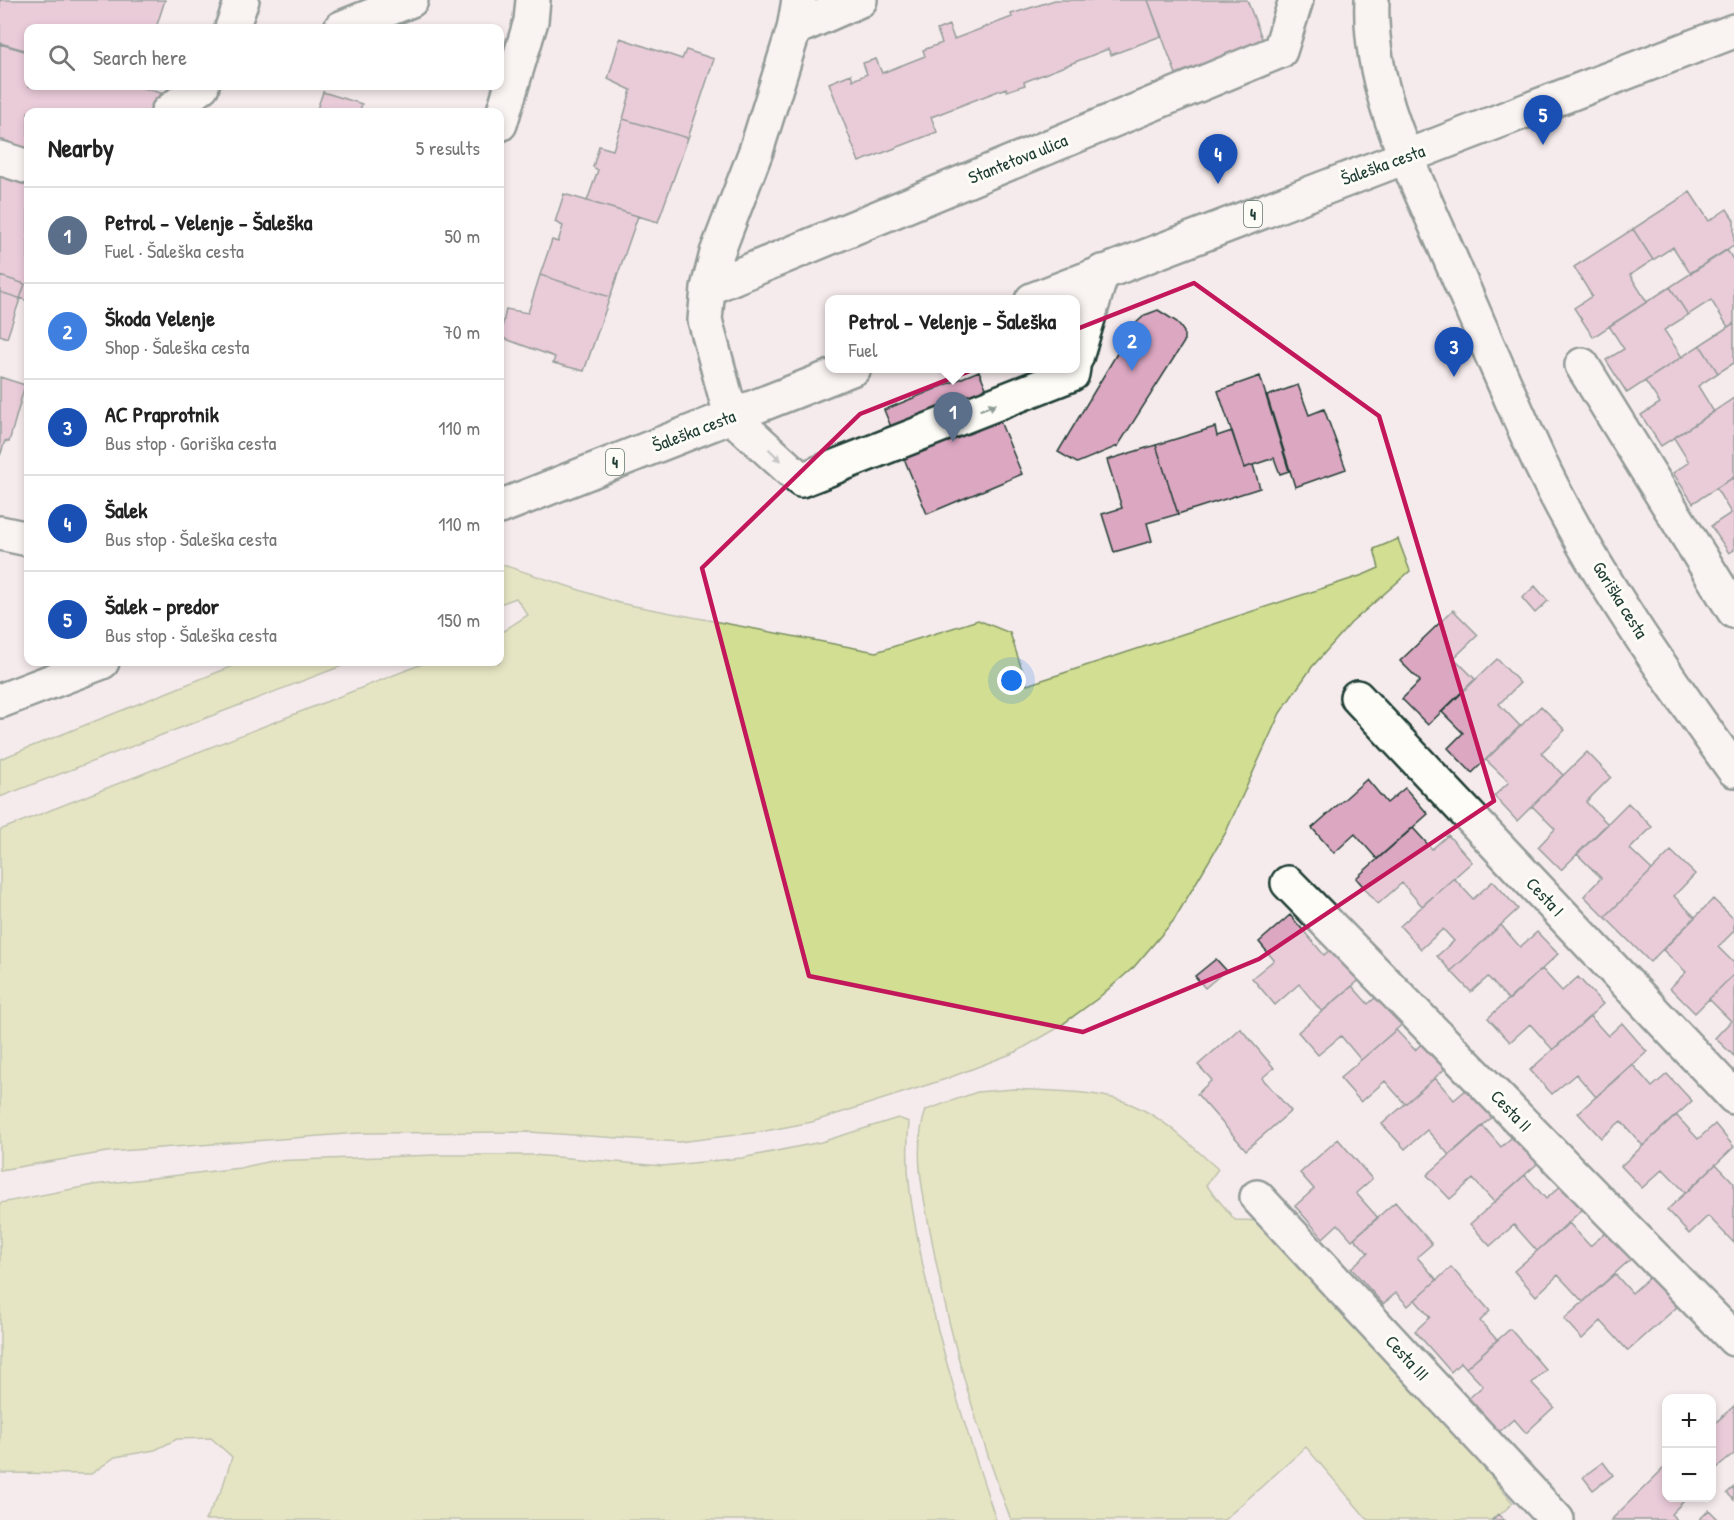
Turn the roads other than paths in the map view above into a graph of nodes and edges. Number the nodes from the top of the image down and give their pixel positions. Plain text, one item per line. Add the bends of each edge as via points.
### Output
1 (242, 0) edge
2 (411, 0) edge
3 (533, 0) edge
4 (860, 0) edge
5 (1296, 0) edge
6 (1372, 0) edge
7 (796, 14) edge
8 (233, 24) edge
9 (351, 24) edge
10 (1734, 31) edge
11 (197, 90) edge
12 (212, 90) edge
13 (173, 108) edge
14 (206, 108) edge
15 (504, 111) edge
16 (1404, 157) junction
17 (0, 158) edge
18 (24, 166) edge
19 (1102, 272) junction
20 (708, 288) junction
21 (1044, 295) edge
22 (1080, 345) edge
23 (1582, 365) dead end
24 (844, 373) edge
25 (1072, 373) edge
26 (731, 416) junction
27 (504, 505) edge
28 (0, 533) edge
29 (24, 538) edge
30 (1734, 611) edge
31 (92, 666) edge
32 (1357, 697) dead end
33 (0, 701) edge
34 (1734, 770) edge
35 (1288, 883) dead end
36 (1734, 1097) edge
37 (1257, 1197) dead end
38 (1730, 1328) edge
39 (1557, 1520) edge

1 - 8 street
2 - 9 street
3 - 15 street via 531,21
4 - 7 street
5 - 20 street, Stantetova ulica via 1280,51
6 - 16 street, Goriška cesta via 1371,27 1384,94
7 - 20 street via 756,151 717,253
10 - 16 street, Šaleška cesta / 4
11 - 13 street
12 - 14 street
16 - 19 street, Šaleška cesta / 4
16 - 34 street, Goriška cesta via 1558,501 1679,694
17 - 18 street
19 - 21 street, Šaleška cesta / 4
19 - 22 street
20 - 26 street via 705,320
23 - 30 street
24 - 26 street, Šaleška cesta / 4
26 -> 25 street via 801,480
26 - 27 street, Šaleška cesta / 4
28 - 29 street
31 - 33 street
32 - 36 street, Cesta I
35 - 38 street, Cesta II
37 - 39 street, Cesta III

